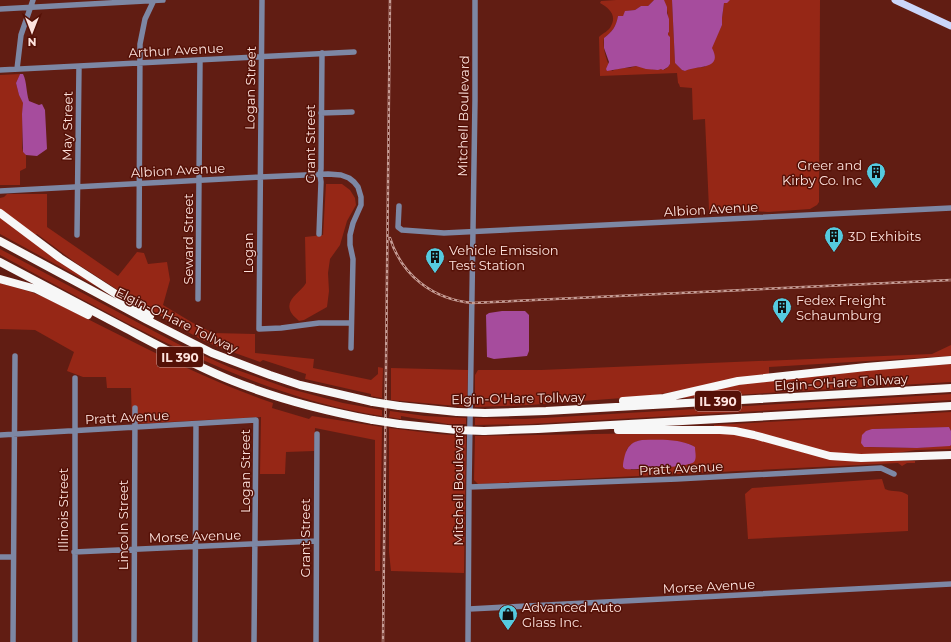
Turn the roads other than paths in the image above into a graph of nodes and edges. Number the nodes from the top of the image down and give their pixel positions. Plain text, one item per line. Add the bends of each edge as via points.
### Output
1 (33, 0) edge
2 (153, 0) edge
3 (163, 0) edge
4 (262, 0) edge
5 (475, 0) edge
6 (895, 0) edge
7 (30, 7) junction
8 (0, 9) edge
9 (951, 26) edge
10 (354, 52) dead end
11 (322, 53) junction
12 (262, 56) junction
13 (200, 60) junction
14 (139, 63) junction
15 (79, 66) junction
16 (17, 69) junction
17 (0, 70) edge
18 (321, 112) junction
19 (352, 112) dead end
20 (320, 175) junction
21 (260, 177) junction
22 (199, 181) junction
23 (139, 184) junction
24 (78, 187) junction
25 (0, 191) edge
26 (399, 206) dead end
27 (951, 208) edge
28 (0, 213) edge
29 (473, 232) junction
30 (319, 234) dead end
31 (77, 235) dead end
32 (0, 241) edge
33 (139, 246) dead end
34 (0, 262) edge
35 (0, 279) edge
36 (198, 300) dead end
37 (352, 323) junction
38 (126, 328) junction
39 (174, 334) junction
40 (351, 348) dead end
41 (15, 356) dead end
42 (951, 360) edge
43 (75, 378) dead end
44 (951, 388) edge
45 (951, 406) edge
46 (135, 408) dead end
47 (546, 411) junction
48 (256, 420) joint
49 (196, 424) junction
50 (134, 427) junction
51 (564, 428) junction
52 (75, 431) junction
53 (317, 434) dead end
54 (0, 435) edge
55 (14, 435) junction
56 (951, 455) edge
57 (894, 474) dead end
58 (469, 487) junction
59 (316, 541) junction
60 (256, 544) junction
61 (196, 546) junction
62 (134, 549) junction
63 (74, 552) junction
64 (13, 556) junction
65 (0, 557) edge
66 (951, 584) edge
67 (469, 609) junction
68 (13, 642) edge
69 (75, 642) edge
70 (134, 642) edge
71 (195, 642) edge
72 (254, 642) edge
73 (316, 642) edge
74 (468, 642) edge

1 - 7 street
2 - 3 street
2 - 7 street
2 - 14 street via 145,19
4 - 12 street, Logan Street
5 - 29 street, Mitchell Boulevard
6 - 9 main road
7 - 8 street
7 - 16 street via 21,35
10 - 11 street, Arthur Avenue
11 - 12 street, Arthur Avenue
11 - 18 street, Grant Street
12 - 13 street, Arthur Avenue
12 - 21 street, Logan Street
13 - 14 street, Arthur Avenue
13 - 22 street, Seward Street
14 - 15 street, Arthur Avenue
14 - 23 street
15 - 16 street, Arthur Avenue
15 - 24 street, May Street
16 - 17 street, Arthur Avenue
18 - 19 street
18 - 20 street, Grant Street
20 - 21 street, Albion Avenue
20 - 30 street, Grant Street
20 - 37 street, Albion Avenue via 341,175 349,178 360,192 361,200 350,235 353,259
21 - 22 street, Albion Avenue
21 - 37 street, Logan via 259,329 319,323
22 - 23 street, Albion Avenue
22 - 36 street, Seward Street
23 - 24 street, Albion Avenue
23 - 33 street
24 - 25 street, Albion Avenue
24 - 31 street
26 - 29 street via 398,227 402,230
27 - 29 street, Albion Avenue
28 - 39 highway via 60,258
29 - 58 street, Mitchell Boulevard
32 - 39 highway, Elgin-O'Hare Tollway / IL 390
34 - 38 highway, IL 390
35 - 38 highway via 36,289 112,326
37 - 40 street
38 - 51 highway, IL 390, bridge via 184,359 251,388 320,409 399,424 457,430
39 - 47 highway, Elgin-O'Hare Tollway / IL 390, bridge via 212,353 270,376 313,389 373,402 457,412
41 - 55 street
42 - 47 highway via 738,381 664,398 573,406
43 - 52 street, Illinois Street
44 - 47 highway, Elgin-O'Hare Tollway / IL 390
45 - 51 highway, IL 390
46 - 50 street, Lincoln Street
48 - 49 street, Pratt Avenue
48 - 60 street, Logan Street
49 - 50 street, Pratt Avenue
49 - 61 street
50 - 52 street, Pratt Avenue
50 - 62 street, Lincoln Street
51 - 56 highway via 735,431 812,452 847,458
52 - 55 street, Pratt Avenue
52 - 63 street, Illinois Street
53 - 59 street, Grant Street
54 - 55 street, Pratt Avenue
55 - 64 street
57 - 58 street, Pratt Avenue via 881,468
58 - 67 street, Mitchell Boulevard
59 - 60 street, Morse Avenue
59 - 73 street, Grant Street
60 - 61 street, Morse Avenue
60 - 72 street, Logan Street
61 - 62 street, Morse Avenue
61 - 71 street
62 - 63 street, Morse Avenue
62 - 70 street, Lincoln Street
63 - 69 street, Illinois Street
64 - 65 street
64 - 68 street
66 - 67 street, Morse Avenue
67 - 74 street, Mitchell Boulevard

